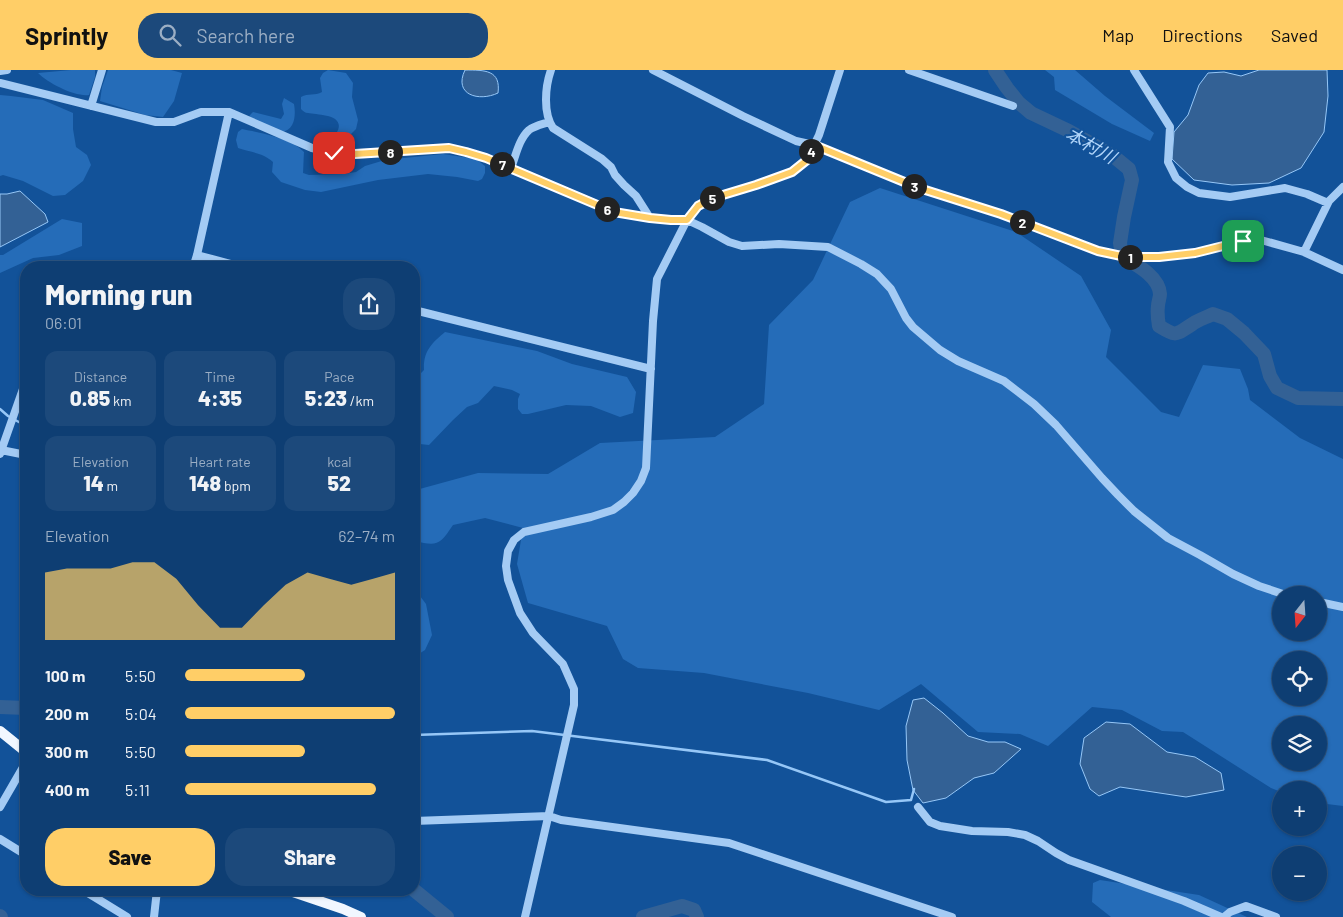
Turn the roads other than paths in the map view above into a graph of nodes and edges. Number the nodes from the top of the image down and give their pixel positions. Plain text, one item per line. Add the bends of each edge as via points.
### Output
1 (7, 70) edge
2 (102, 70) edge
3 (551, 70) edge
4 (653, 70) edge
5 (840, 70) edge
6 (909, 70) edge
7 (1134, 70) edge
8 (0, 71) edge
9 (0, 83) edge
10 (91, 106) junction
11 (1012, 106) dead end
12 (229, 112) junction
13 (549, 122) junction
14 (814, 145) junction
15 (511, 168) junction
16 (1343, 187) edge
17 (1328, 203) junction
18 (650, 218) junction
19 (687, 220) junction
20 (1304, 252) junction
21 (197, 255) junction
22 (195, 261) edge
23 (220, 261) edge
24 (1342, 269) edge
25 (420, 311) edge
26 (651, 369) junction
27 (20, 397) edge
28 (1, 450) edge
29 (20, 454) edge
30 (1272, 590) edge
31 (1328, 604) edge
32 (1343, 607) edge
33 (0, 731) edge
34 (20, 747) edge
35 (20, 772) edge
36 (0, 807) edge
37 (918, 807) dead end
38 (549, 816) junction
39 (420, 821) edge
40 (0, 839) edge
41 (20, 851) edge
42 (93, 896) edge
43 (156, 896) edge
44 (305, 896) edge
45 (127, 917) edge
46 (154, 917) edge
47 (361, 917) edge
48 (525, 917) edge
49 (952, 917) edge
50 (1222, 917) edge
51 (1276, 917) edge

1 - 8 street
2 - 10 street
3 - 13 street via 546,105
4 - 14 street via 796,141
5 - 14 street
6 - 11 street
7 - 17 street via 1170,126 1168,162 1176,178 1187,187 1199,193 1230,197 1285,188
9 - 10 street
10 - 12 street via 156,122 174,122 201,112
12 - 15 street via 312,148 334,153 449,148
12 - 21 street
13 - 15 street via 531,129 524,136
13 - 18 street via 553,128 602,159 636,196
14 - 19 street via 807,160 792,172 713,198 698,206
14 - 20 street via 919,188 1001,214 1098,251 1148,258 1261,240
15 - 18 street via 614,212
16 - 17 street
17 - 20 street
18 - 19 street
19 - 26 street via 657,279
19 - 30 street via 742,246 828,247 877,274 891,289 906,318 928,341 958,361 1004,381 1034,404 1118,495 1168,538 1233,574
20 - 24 street
21 - 22 street
21 - 23 street
25 - 26 street
26 - 38 street via 646,468 633,493 613,510 524,532 508,551 508,580 520,614 533,633 563,664 574,689 574,705
27 - 28 street
28 - 29 street
31 - 32 street
33 - 34 main road
35 - 36 street
37 - 50 street via 930,822 940,826 1025,835 1069,860
38 - 39 street
38 - 48 street
38 - 49 street via 729,843
40 - 41 street
42 - 45 street
43 - 46 street
44 - 47 main road
50 - 51 street via 1246,906

